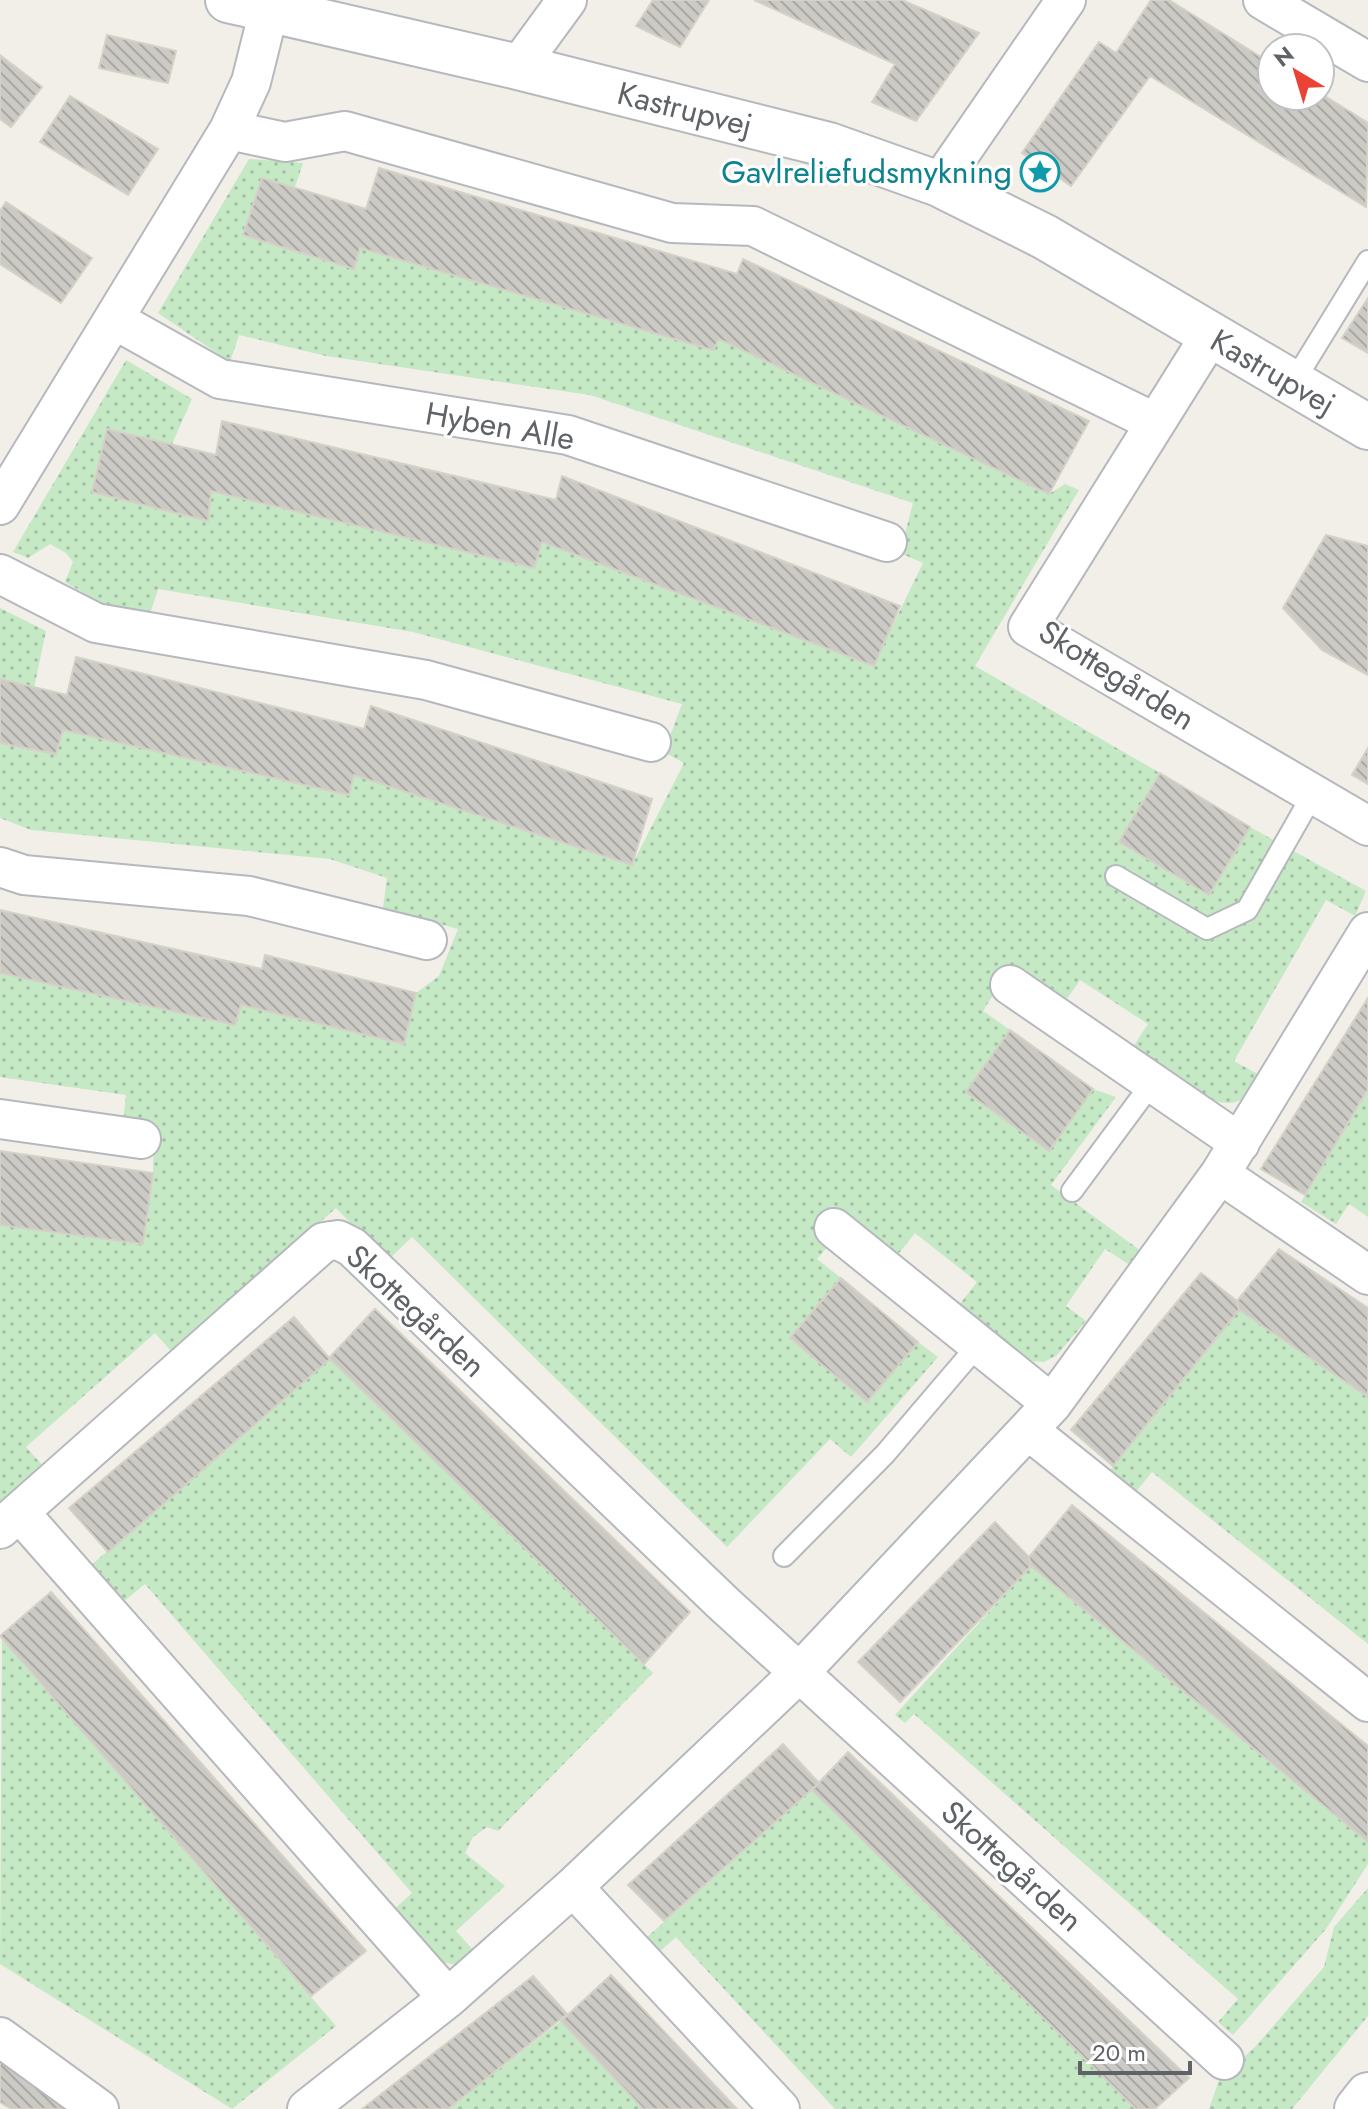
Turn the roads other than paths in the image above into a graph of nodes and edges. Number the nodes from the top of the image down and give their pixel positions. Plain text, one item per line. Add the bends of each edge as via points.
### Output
1 (567, 0) edge
2 (1066, 0) edge
3 (1263, 0) edge
4 (249, 5) edge
5 (1368, 62) edge
6 (518, 67) junction
7 (229, 130) junction
8 (939, 184) junction
9 (1368, 261) edge
10 (115, 320) junction
11 (1210, 336) junction
12 (1293, 383) junction
13 (1154, 422) junction
14 (1368, 427) edge
15 (0, 505) edge
16 (887, 542) dead end
17 (0, 574) edge
18 (651, 742) dead end
19 (1313, 794) junction
20 (1368, 826) edge
21 (0, 867) edge
22 (1116, 876) dead end
23 (1368, 932) edge
24 (427, 940) dead end
25 (1010, 985) dead end
26 (1152, 1083) junction
27 (0, 1119) edge
28 (141, 1139) dead end
29 (1230, 1158) junction
30 (1072, 1191) dead end
31 (834, 1228) dead end
32 (1368, 1275) edge
33 (978, 1345) junction
34 (1040, 1417) junction
35 (10, 1520) edge
36 (784, 1556) dead end
37 (799, 1673) junction
38 (1368, 1702) edge
39 (573, 1887) junction
40 (448, 1998) junction
41 (0, 2037) edge
42 (1224, 2060) dead end
43 (1368, 2095) edge
44 (99, 2109) edge
45 (307, 2109) edge
46 (780, 2109) edge
47 (1357, 2109) edge

1 - 6 street
2 - 8 street
3 - 5 street
4 - 6 street, Kastrupvej
4 - 7 street via 251,82
6 - 8 street, Kastrupvej via 829,145
7 - 10 street
7 - 13 street via 285,142 345,131 672,223 753,226
8 - 11 street, Kastrupvej via 1045,237
9 - 12 lane
10 - 15 street
10 - 16 street, Hyben Alle via 220,379 568,435
11 - 12 street, Kastrupvej
11 - 13 street, Skottegården
12 - 14 street, Kastrupvej
13 - 19 street, Skottegården via 1028,627
17 - 18 street via 96,623 426,680
19 - 20 street, Skottegården
19 - 22 lane via 1247,910 1207,929
21 - 24 street via 24,875 249,896
23 - 29 street
25 - 26 street
26 - 29 street
26 - 30 lane
27 - 28 street
29 - 32 street
29 - 34 street
31 - 33 street
33 - 34 street
33 - 36 lane via 885,1454
34 - 37 street
34 - 38 street
35 - 37 street, Skottegården via 324,1242 338,1240 352,1247
35 - 40 street, Skottegården
37 - 39 street
37 - 42 street, Skottegården
39 - 40 street
39 - 46 street
40 - 45 street
41 - 44 street
43 - 47 street

